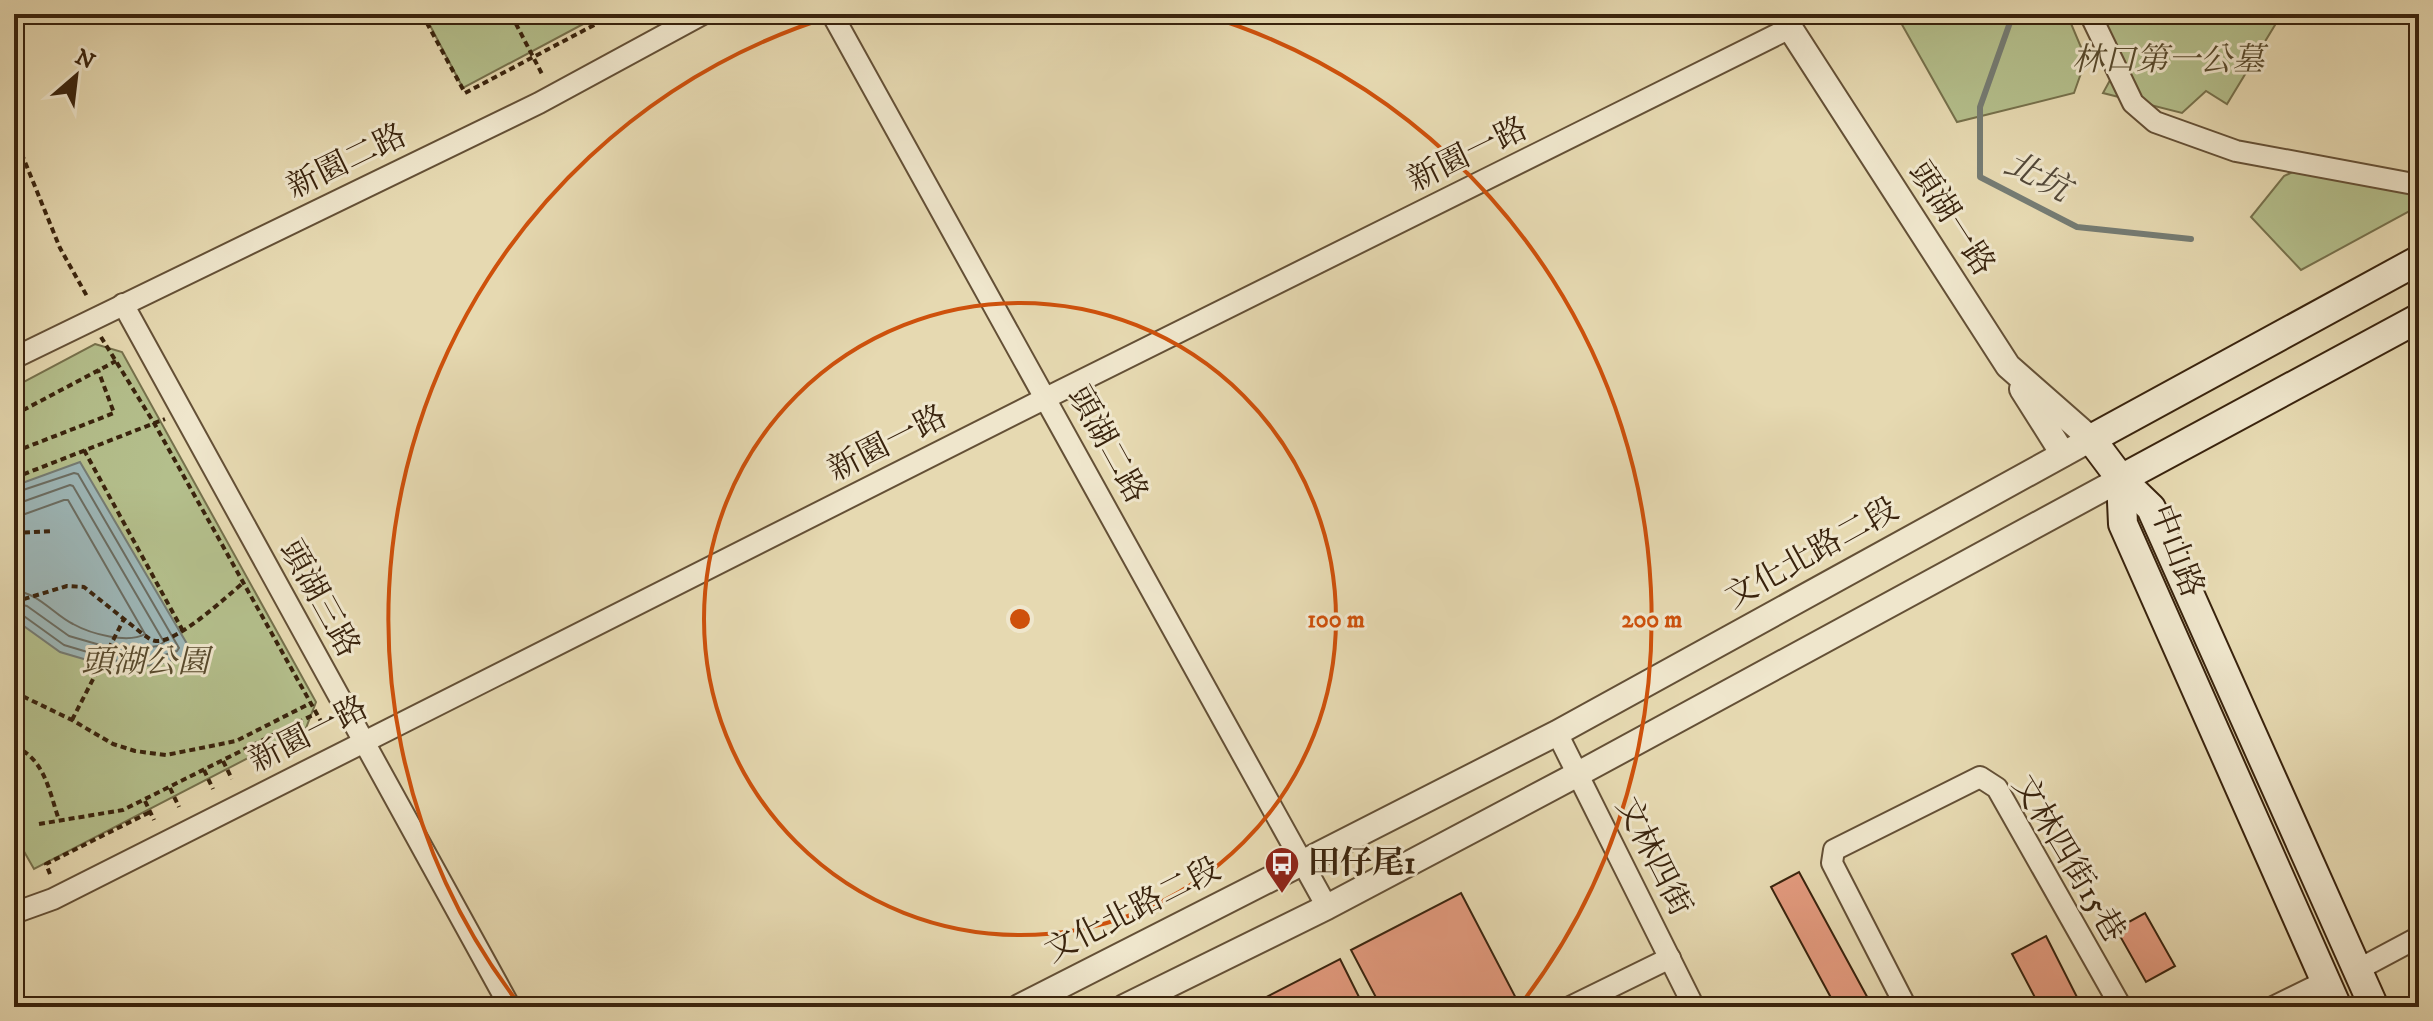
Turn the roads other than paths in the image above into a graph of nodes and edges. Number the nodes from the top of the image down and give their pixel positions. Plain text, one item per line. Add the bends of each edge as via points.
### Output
1 (703, 14) edge
2 (832, 14) edge
3 (2090, 14) edge
4 (1785, 21) edge
5 (2419, 185) edge
6 (2419, 260) edge
7 (123, 304) junction
8 (2419, 318) edge
9 (14, 358) edge
10 (2008, 366) junction
11 (1046, 398) junction
12 (2091, 439) junction
13 (2063, 454) junction
14 (2121, 479) junction
15 (1557, 733) junction
16 (363, 741) junction
17 (1578, 774) junction
18 (1303, 863) junction
19 (1327, 907) junction
20 (14, 913) edge
21 (2419, 937) edge
22 (1670, 958) junction
23 (2359, 969) junction
24 (2326, 981) junction
25 (510, 1007) edge
26 (1019, 1007) edge
27 (1124, 1007) edge
28 (1570, 1007) edge
29 (1694, 1007) edge
30 (1906, 1007) edge
31 (2121, 1007) edge
32 (2273, 1007) edge
33 (2337, 1007) edge
34 (2374, 1007) edge

1 - 7 street, 新園二路 via 539,103
2 - 11 street, 頭湖二路
3 - 5 street via 2133,103 2155,122 2236,151
4 - 10 street, 頭湖一路
4 - 11 street, 新園一路
6 - 12 main road, 文化北路二段
7 - 9 street, 新園二路
7 - 16 street, 頭湖三路
8 - 14 main road
10 - 12 street, 頭湖一路
10 - 13 street
11 - 16 street, 新園一路
11 - 18 street, 頭湖二路
12 - 13 street, 文化北路二段
12 - 14 main road
13 - 15 street, 文化北路二段
14 - 17 street
14 - 23 main road, 中山路 via 2151,508
14 - 24 main road, 中山路 via 2123,524
15 - 17 street, 文林四街
15 - 18 street, 文化北路二段
16 - 20 street, 新園一路 via 53,899
16 - 25 street, 頭湖三路
17 - 19 street
17 - 22 street, 文林四街
18 - 19 street, 頭湖二路
18 - 26 street, 文化北路二段
19 - 27 street
21 - 23 street
22 - 28 street
22 - 29 street, 文林四街
23 - 34 main road, 中山路
24 - 32 street
24 - 33 main road, 中山路
30 - 31 street, 文林四街15巷 via 1832,863 1834,850 1980,777 1997,788

